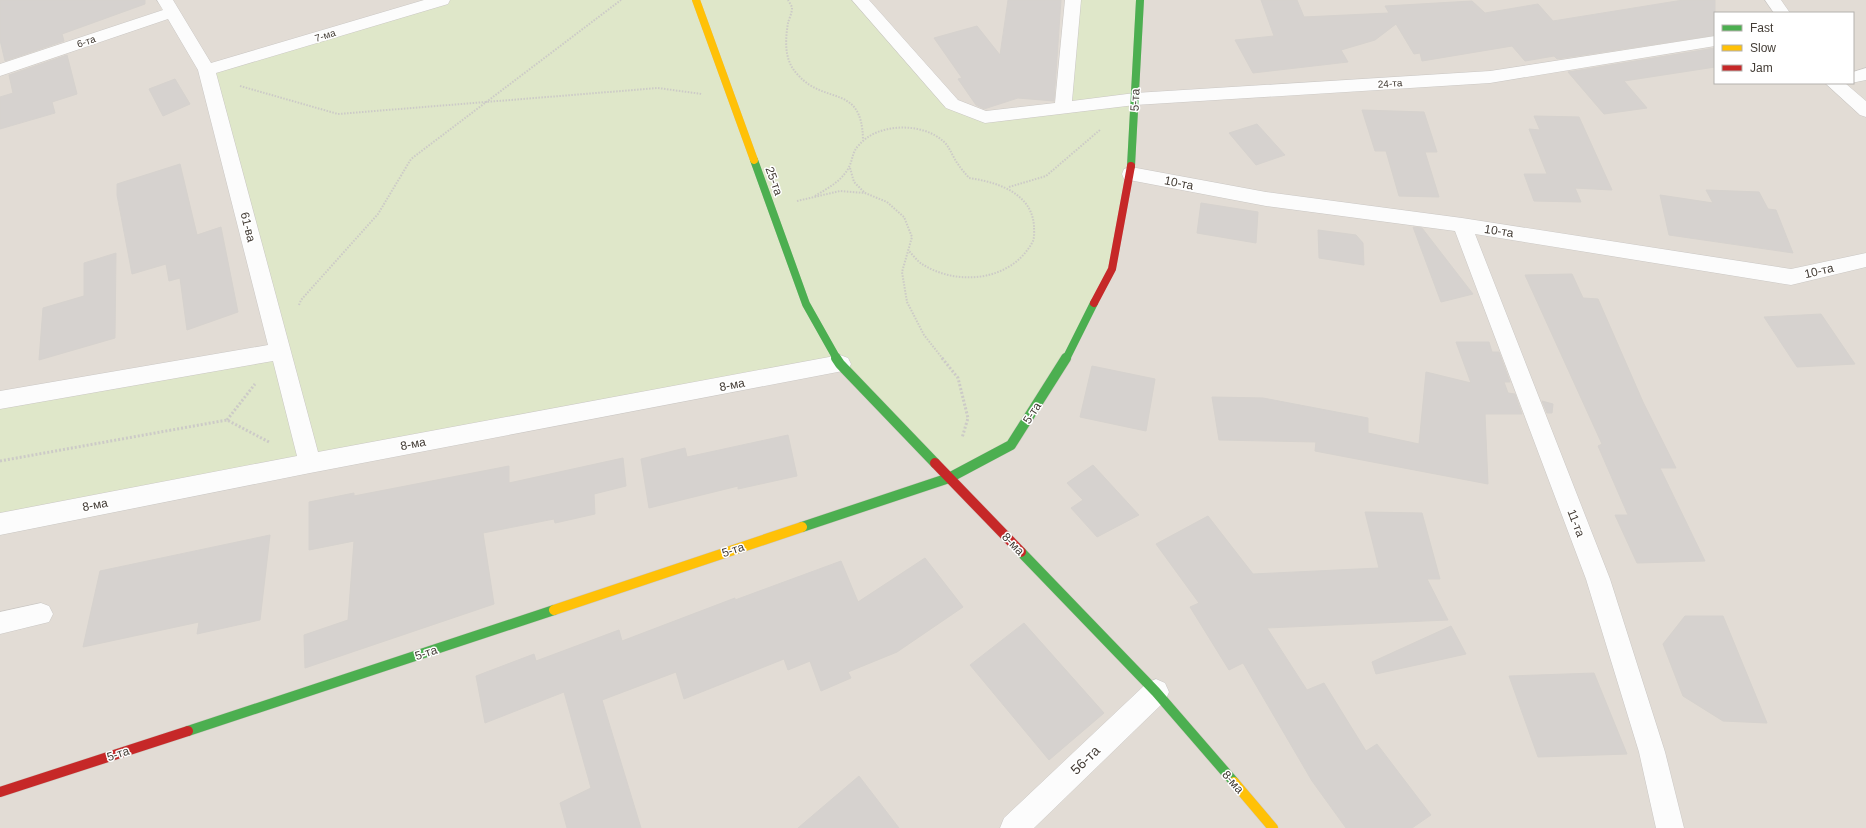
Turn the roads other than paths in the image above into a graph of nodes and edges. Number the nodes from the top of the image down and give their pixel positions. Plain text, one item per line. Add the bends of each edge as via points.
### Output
1 (442, 0) edge
2 (696, 0) edge
3 (860, 0) edge
4 (1074, 0) edge
5 (1140, 0) edge
6 (1773, 0) edge
7 (169, 6) edge
8 (1781, 12) edge
9 (1714, 41) edge
10 (0, 70) edge
11 (207, 70) junction
12 (1866, 74) edge
13 (1854, 78) edge
14 (1835, 84) edge
15 (1135, 99) junction
16 (1063, 106) junction
17 (1866, 111) edge
18 (1131, 174) junction
19 (1462, 225) junction
20 (1866, 260) edge
21 (280, 351) junction
22 (840, 364) junction
23 (0, 400) edge
24 (310, 463) junction
25 (949, 478) junction
26 (0, 524) edge
27 (41, 614) dead end
28 (0, 623) edge
29 (1156, 692) junction
30 (0, 792) edge
31 (1014, 828) edge
32 (1273, 828) edge
33 (1670, 828) edge

1 - 11 street, 7-ма
2 - 22 street, 25-та via 806,304
3 - 16 street via 952,104 985,116
4 - 16 street
5 - 15 street, 5-та
6 - 8 street
7 - 10 street, 6-та
7 - 11 street, 61-ва
9 - 15 street, 24-та via 1490,77
11 - 21 street, 61-ва
12 - 13 street
14 - 17 street
15 - 16 street, 24-та
15 - 18 street, 5-та
18 - 19 street, 10-та via 1266,199
18 - 25 street, 5-та via 1112,269 1066,358 1011,445
19 - 20 street, 10-та via 1791,277
19 - 33 street, 11-та via 1598,579 1652,752
21 - 23 street
21 - 24 street, 61-ва
22 - 24 street, 8-ма
22 - 25 street, 8-ма
24 - 26 street, 8-ма
25 - 29 street, 8-ма
25 - 30 street, 5-та via 291,698
27 - 28 lane
29 - 31 street, 56-та
29 - 32 street, 8-ма

